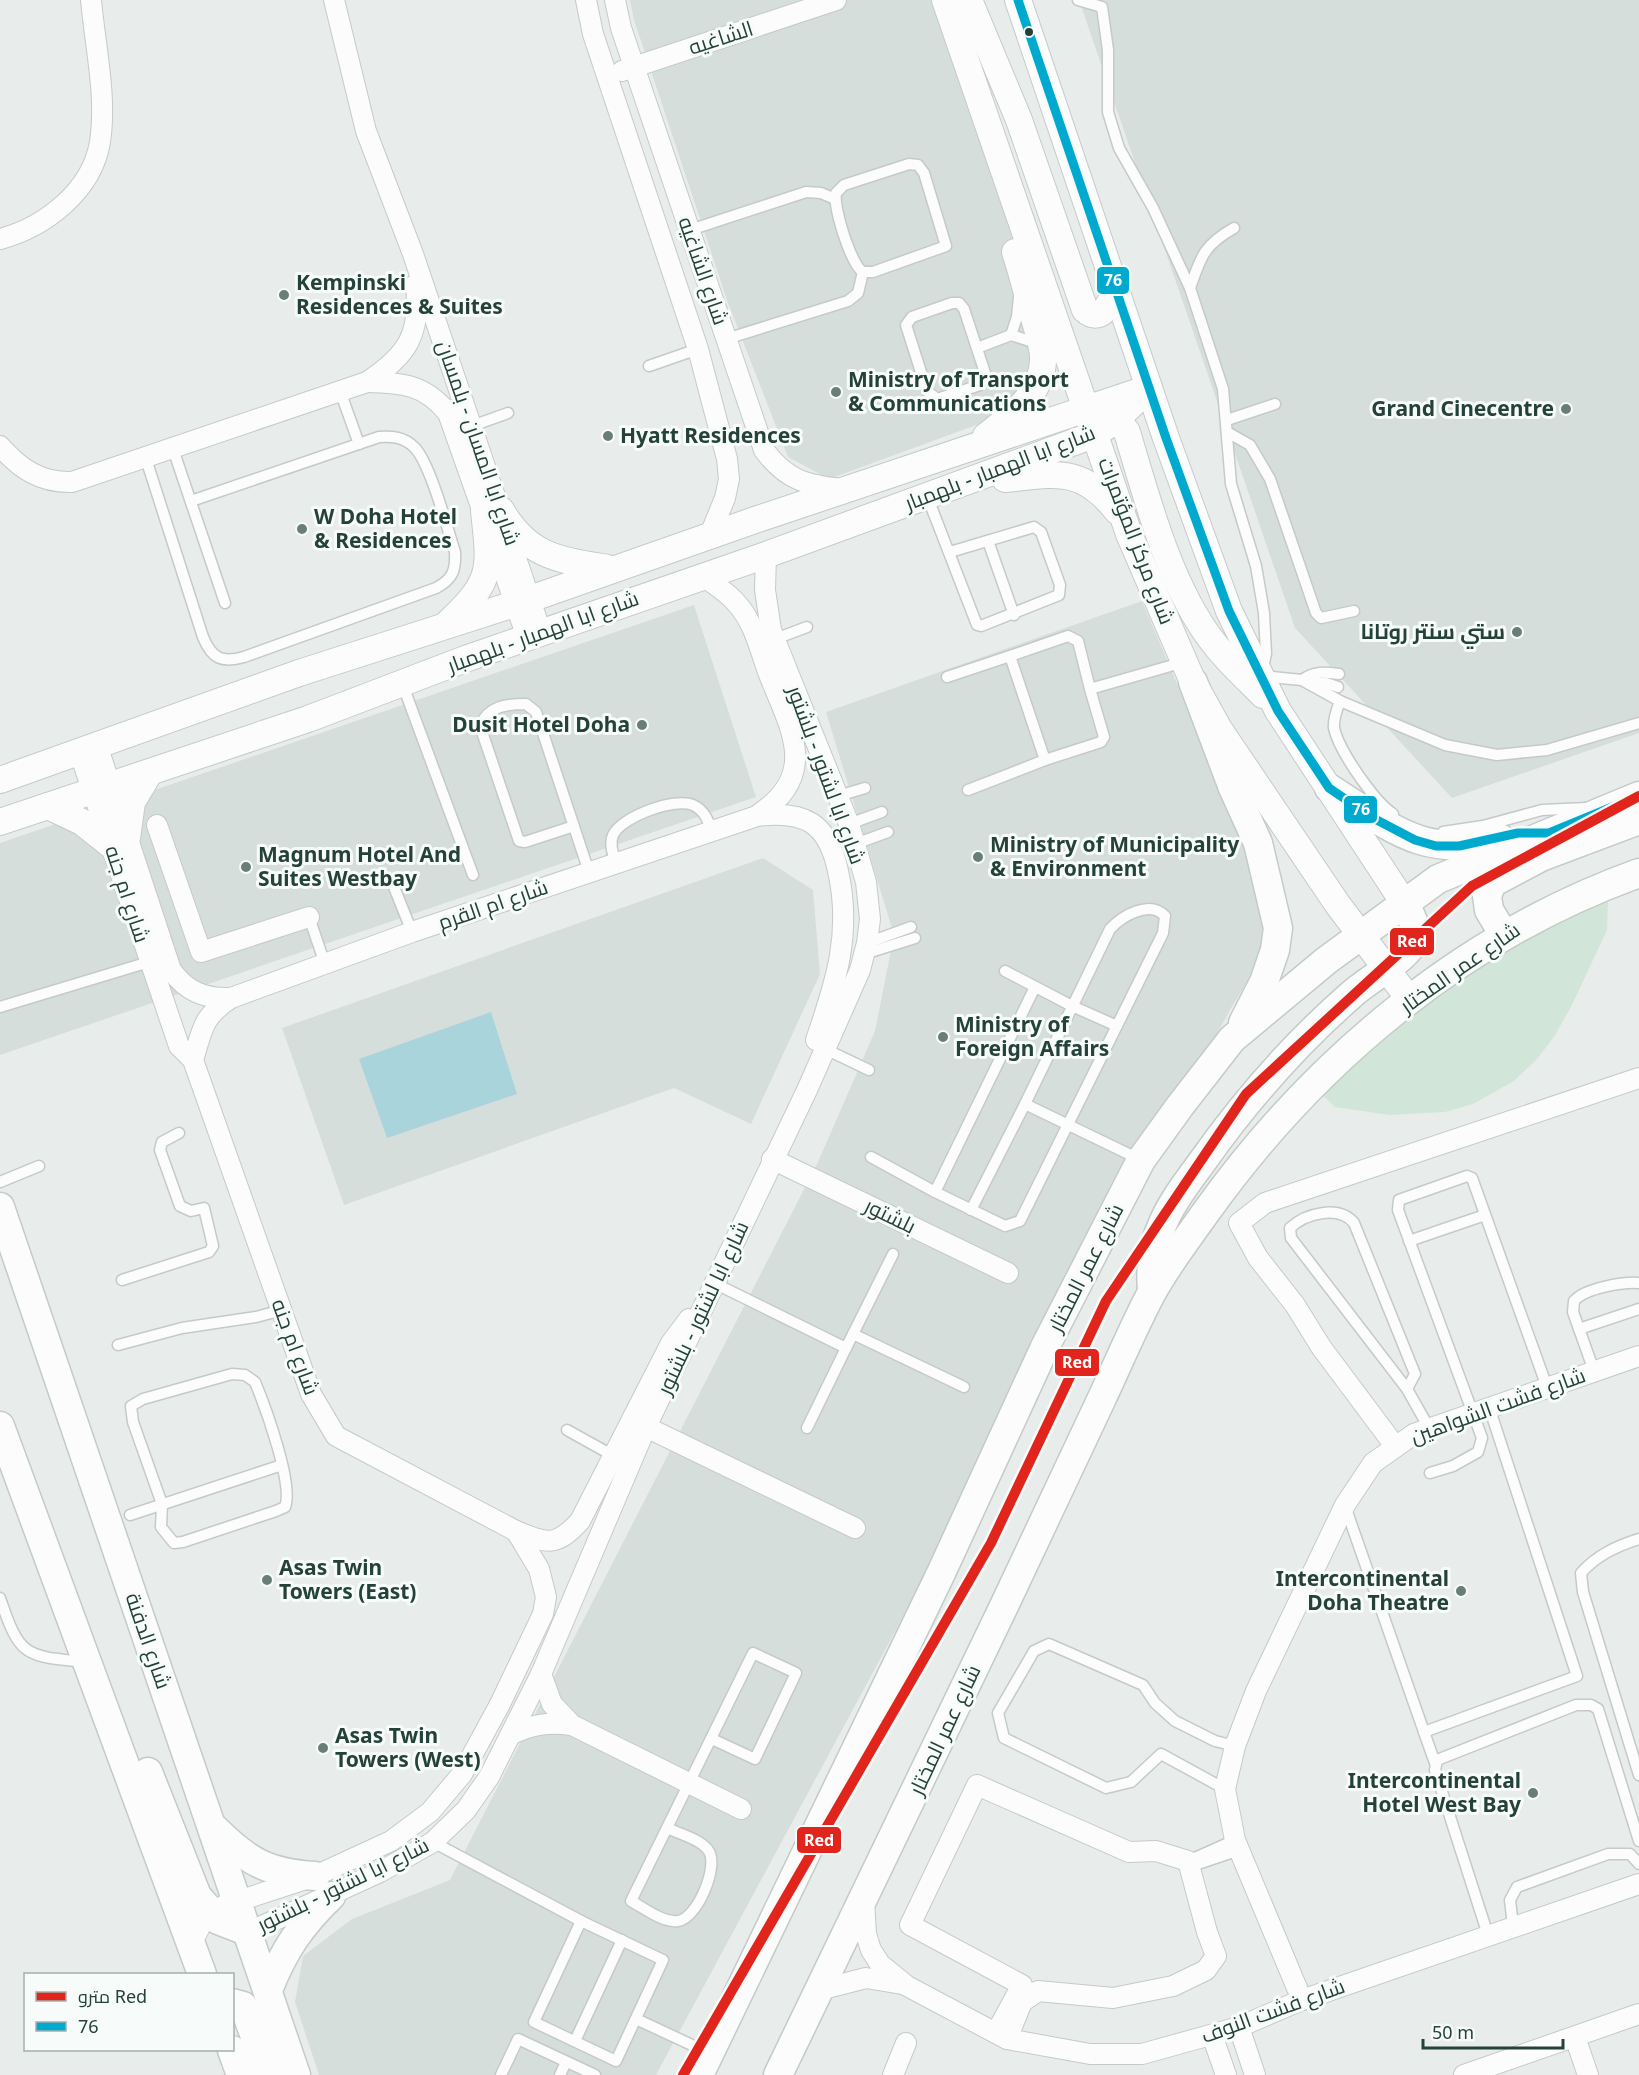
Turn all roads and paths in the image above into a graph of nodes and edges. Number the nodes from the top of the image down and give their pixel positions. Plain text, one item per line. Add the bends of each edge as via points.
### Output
1 (91, 0) edge
2 (334, 0) edge
3 (586, 0) edge
4 (615, 0) edge
5 (836, 0) edge
6 (945, 0) edge
7 (969, 0) edge
8 (1018, 0) edge
9 (1078, 0) edge
10 (635, 66) junction
11 (607, 76) junction
12 (980, 101) junction
13 (835, 200) junction
14 (1234, 228) dead end
15 (690, 230) junction
16 (0, 239) edge
17 (413, 255) junction
18 (1019, 264) junction
19 (863, 272) junction
20 (1190, 288) junction
21 (1115, 290) junction
22 (1011, 335) junction
23 (726, 339) junction
24 (1041, 345) junction
25 (977, 348) junction
26 (698, 349) junction
27 (649, 366) dead end
28 (367, 382) junction
29 (1149, 388) junction
30 (340, 391) junction
31 (1275, 404) dead end
32 (1087, 409) junction
33 (508, 413) dead end
34 (1117, 419) junction
35 (472, 426) junction
36 (1227, 426) junction
37 (1096, 434) junction
38 (359, 444) junction
39 (0, 446) edge
40 (974, 446) junction
41 (173, 449) junction
42 (146, 459) junction
43 (981, 477) junction
44 (848, 490) junction
45 (927, 496) junction
46 (191, 501) junction
47 (492, 511) junction
48 (1129, 534) junction
49 (709, 537) junction
50 (988, 541) junction
51 (950, 552) junction
52 (766, 555) junction
53 (612, 569) junction
54 (703, 576) junction
55 (523, 601) junction
56 (225, 603) dead end
57 (1354, 611) dead end
58 (1014, 615) junction
59 (445, 627) junction
60 (807, 627) dead end
61 (534, 634) junction
62 (775, 639) junction
63 (1010, 656) junction
64 (1188, 672) junction
65 (1339, 674) dead end
66 (1261, 676) junction
67 (947, 677) dead end
68 (1304, 682) junction
69 (402, 683) junction
70 (1338, 687) dead end
71 (1090, 689) junction
72 (1340, 701) junction
73 (1278, 711) junction
74 (1639, 723) edge
75 (88, 748) junction
76 (1045, 760) junction
77 (150, 772) junction
78 (0, 780) edge
79 (101, 788) junction
80 (865, 788) dead end
81 (1329, 788) junction
82 (968, 790) dead end
83 (838, 796) junction
84 (1639, 796) edge
85 (48, 806) junction
86 (1605, 809) junction
87 (882, 812) dead end
88 (757, 816) junction
89 (1639, 820) edge
90 (0, 822) edge
91 (849, 824) junction
92 (157, 825) dead end
93 (574, 826) junction
94 (712, 831) junction
95 (888, 832) dead end
96 (1549, 833) junction
97 (119, 842) junction
98 (855, 844) junction
99 (615, 863) junction
100 (589, 872) junction
101 (1639, 873) edge
102 (473, 874) dead end
103 (394, 887) dead end
104 (1404, 903) junction
105 (309, 917) joint
106 (412, 932) junction
107 (913, 933) dead end
108 (1360, 934) junction
109 (1504, 935) junction
110 (866, 949) junction
111 (149, 962) junction
112 (326, 964) junction
113 (1385, 968) junction
114 (1005, 971) dead end
115 (1035, 987) junction
116 (231, 998) junction
117 (1410, 1000) junction
118 (1072, 1006) junction
119 (0, 1007) edge
120 (1116, 1026) junction
121 (1232, 1039) junction
122 (825, 1049) junction
123 (193, 1060) junction
124 (869, 1070) dead end
125 (1639, 1078) edge
126 (807, 1090) junction
127 (1025, 1104) junction
128 (1067, 1122) junction
129 (179, 1133) dead end
130 (871, 1157) dead end
131 (772, 1159) junction
132 (1141, 1160) junction
133 (39, 1166) dead end
134 (0, 1182) edge
135 (935, 1192) junction
136 (0, 1207) edge
137 (971, 1210) junction
138 (1485, 1215) junction
139 (1409, 1241) junction
140 (893, 1254) dead end
141 (1008, 1273) dead end
142 (122, 1280) dead end
143 (1639, 1283) edge
144 (712, 1290) junction
145 (1152, 1292) junction
146 (1639, 1309) edge
147 (282, 1310) junction
148 (1579, 1329) junction
149 (853, 1334) junction
150 (118, 1345) dead end
151 (846, 1348) junction
152 (1639, 1356) edge
153 (1594, 1371) junction
154 (963, 1387) dead end
155 (1547, 1387) junction
156 (1407, 1389) junction
157 (1480, 1410) junction
158 (0, 1426) edge
159 (646, 1427) junction
160 (807, 1428) dead end
161 (1429, 1428) junction
162 (567, 1430) dead end
163 (1395, 1446) junction
164 (612, 1455) junction
165 (282, 1465) junction
166 (1431, 1473) dead end
167 (20, 1483) junction
168 (162, 1504) junction
169 (1345, 1505) junction
170 (130, 1515) dead end
171 (855, 1528) dead end
172 (516, 1531) junction
173 (1639, 1539) edge
174 (0, 1598) edge
175 (87, 1662) junction
176 (541, 1674) junction
177 (572, 1725) junction
178 (1424, 1732) junction
179 (512, 1734) junction
180 (711, 1739) junction
181 (1235, 1746) junction
182 (1435, 1763) junction
183 (1639, 1775) edge
184 (689, 1783) junction
185 (1225, 1789) junction
186 (741, 1809) dead end
187 (209, 1824) junction
188 (667, 1828) junction
189 (1639, 1841) edge
190 (433, 1842) junction
191 (1237, 1845) junction
192 (1188, 1864) junction
193 (1639, 1864) edge
194 (1639, 1884) edge
195 (323, 1886) junction
196 (864, 1900) junction
197 (238, 1901) junction
198 (211, 1913) junction
199 (581, 1921) junction
200 (1513, 1926) junction
201 (249, 1932) junction
202 (1488, 1935) junction
203 (622, 1940) junction
204 (191, 1944) junction
205 (202, 1973) edge
206 (907, 1986) junction
207 (268, 1990) junction
208 (819, 1990) junction
209 (1302, 2000) junction
210 (234, 2004) edge
211 (1639, 2014) edge
212 (636, 2019) junction
213 (1239, 2026) junction
214 (1212, 2035) junction
215 (1002, 2036) junction
216 (1575, 2037) junction
217 (574, 2042) junction
218 (906, 2043) dead end
219 (233, 2051) edge
220 (566, 2062) junction
221 (704, 2064) edge
222 (241, 2075) edge
223 (269, 2075) edge
224 (296, 2075) edge
225 (501, 2075) edge
226 (560, 2075) edge
227 (595, 2075) edge
228 (778, 2075) edge
229 (893, 2075) edge
230 (1226, 2075) edge
231 (1255, 2075) edge
232 (1464, 2075) edge
233 (1588, 2075) edge

1 - 16 street via 102,117 100,144 82,184 69,200 25,232
2 - 17 street, شارع ابا المسان - بلمسان via 366,131
3 - 11 street, شارع الشاغيه
4 - 10 street, شارع الشاغيه
5 - 10 street, الشاغيه
6 - 12 street, شارع مركز المؤتمرات
7 - 21 street via 1019,120 1085,310 1102,313 1110,305
8 - 21 street
9 - 20 lane via 1102,7 1108,50 1108,112 1119,148 1153,208
10 - 11 street, الشاغيه
10 - 15 street, شارع الشاغيه
11 - 26 street, شارع الشاغيه
12 - 18 street via 980,147
12 - 32 street, شارع مركز المؤتمرات
13 - 15 lane via 821,193 806,192
13 - 19 lane via 855,264
13 - 19 lane via 844,185 909,164 918,165 924,173 946,246
14 - 20 lane via 1205,249
15 - 23 street, شارع الشاغيه
17 - 28 street, شارع ابا المسان - بلمسان via 417,305 413,335 389,368
17 - 35 street, شارع ابا المسان - بلمسان
18 - 22 lane via 1018,309
18 - 24 street
19 - 23 lane via 858,293 848,301
20 - 36 lane via 1223,389
21 - 29 street
22 - 24 lane
22 - 25 lane
23 - 44 street, شارع الشاغيه via 757,433 773,462 798,480
24 - 40 street via 1038,383 1014,414
25 - 25 lane via 986,376 983,383 941,398 933,397 927,391 906,322 959,303
26 - 27 lane
26 - 49 street, شارع الشاغيه via 729,479
28 - 30 street, شارع ابا المسان - بلمسان
28 - 47 street, شارع ابا المسان - بلمسان via 417,388 440,404 455,428
29 - 32 street, شارع ابا الهمبار - بلهمبار
29 - 34 street, شارع ابا الهمبار - بلهمبار
29 - 66 street via 1229,611
30 - 38 lane
30 - 41 street, شارع ابا المسان - بلمسان
31 - 36 lane
32 - 34 street
32 - 37 street, شارع مركز المؤتمرات
32 - 40 street, شارع ابا الهمبار - بلهمبار
33 - 35 lane
34 - 37 street, شارع ابا الهمبار - بلهمبار
34 - 73 street via 1127,432 1166,550 1190,605 1212,641
35 - 47 street, شارع ابا المسان - بلمسان
36 - 57 lane via 1250,445 1270,478 1316,613 1321,618 1330,618
36 - 66 lane via 1231,484 1256,566 1264,613 1266,654
37 - 43 street, شارع ابا الهمبار - بلهمبار
37 - 48 street, شارع مركز المؤتمرات
38 - 42 lane via 392,436 415,447 424,461 455,552 452,575 436,588 230,661 213,656 207,647
38 - 46 lane
39 - 42 street, شارع ابا المسان - بلمسان via 28,472 57,483 96,476
40 - 44 street, شارع ابا الهمبار - بلهمبار
41 - 42 street, شارع ابا المسان - بلمسان
41 - 46 lane
43 - 45 street, شارع ابا الهمبار - بلهمبار
43 - 48 street via 1063,474 1091,484 1116,510
44 - 49 street, شارع ابا الهمبار - بلهمبار
45 - 51 lane
45 - 52 street, شارع ابا الهمبار - بلهمبار
46 - 56 lane
47 - 53 street via 540,552 555,559
47 - 55 street, شارع ابا المسان - بلمسان
47 - 59 street via 487,574 468,605
48 - 64 street, شارع مركز المؤتمرات
49 - 53 street, شارع ابا الهمبار - بلهمبار
50 - 51 lane
50 - 58 lane
50 - 58 lane via 1038,528 1056,574 1059,595
51 - 58 lane via 977,625
52 - 54 street, شارع ابا الهمبار - بلهمبار
52 - 62 street, شارع ابا لشتور - بلشتور via 767,610
53 - 55 street, شارع ابا الهمبار - بلهمبار
54 - 61 street, شارع ابا الهمبار - بلهمبار
54 - 88 street, شارع ام القرم via 734,600 748,620 796,744 791,779 783,795
55 - 59 street, شارع ابا الهمبار - بلهمبار
55 - 61 street, شارع ابا المسان - بلمسان
59 - 75 street, شارع ابا الهمبار - بلهمبار via 299,673
60 - 62 lane
61 - 69 street, شارع ابا الهمبار - بلهمبار
62 - 83 street, شارع ابا لشتور - بلشتور
63 - 67 lane
63 - 71 lane via 1068,636 1078,641
63 - 76 lane
64 - 71 lane
64 - 108 street, شارع مركز المؤتمرات via 1219,729
64 - 121 main road via 1258,843 1278,928 1264,982
65 - 68 lane via 1310,674
66 - 68 lane
66 - 73 street
68 - 70 lane
68 - 72 lane
69 - 77 street, شارع ابا الهمبار - بلهمبار
69 - 102 lane
71 - 76 lane via 1104,737 1101,742
72 - 74 lane via 1445,745 1497,755 1546,750
72 - 86 lane via 1333,725 1337,737 1385,808 1411,826 1447,832 1542,810
73 - 81 street
75 - 78 street, شارع ابا الهمبار - بلهمبار
75 - 79 street, شارع ام جنه
76 - 82 lane
77 - 79 street, شارع ابا الهمبار - بلهمبار
77 - 97 street via 132,802
79 - 85 street, شارع ابا الهمبار - بلهمبار
79 - 97 street, شارع ام جنه
80 - 83 lane
81 - 96 main road via 1392,829 1436,846 1459,846 1518,832
81 - 104 street
83 - 91 street, شارع ابا لشتور - بلشتور
84 - 86 main road, شارع عمر المختار
85 - 90 street, شارع ابا الهمبار - بلهمبار
85 - 97 street
86 - 96 main road, شارع عمر المختار
87 - 91 lane
88 - 94 street, شارع ام القرم
88 - 126 street, شارع ام القرم via 795,815 826,835 834,851 843,895 845,931 840,961 809,1065
89 - 109 main road via 1541,858 1492,883 1487,896 1489,910
91 - 98 street, شارع ابا لشتور - بلشتور
92 - 105 street via 201,952
93 - 93 lane via 536,712 526,704 513,704 497,707 484,716 480,726 519,841
93 - 100 lane
94 - 99 street, شارع ام القرم
94 - 99 lane via 701,810 691,804 651,810 625,823 613,835
95 - 98 lane
96 - 104 main road, شارع عمر المختار via 1438,879
97 - 111 street, شارع ام جنه
97 - 116 street, شارع ام القرم via 171,970 197,993
98 - 110 street, شارع ابا لشتور - بلشتور via 866,882 870,919
99 - 100 street, شارع ام القرم
100 - 106 street, شارع ام القرم
101 - 109 main road, شارع عمر المختار via 1566,901
103 - 106 lane
104 - 108 main road, شارع عمر المختار
104 - 113 main road via 1414,920 1415,934 1410,947
105 - 112 lane
106 - 112 street, شارع ام القرم
107 - 110 lane
108 - 113 street, شارع مركز المؤتمرات
108 - 121 main road, شارع عمر المختار
109 - 117 main road, شارع عمر المختار
110 - 122 street, شارع ابا لشتور - بلشتور
111 - 119 lane
111 - 123 street, شارع ام جنه via 179,1046
112 - 116 street, شارع ام القرم
113 - 117 street, شارع مركز المؤتمرات
113 - 145 main road via 1352,993 1295,1050 1223,1131 1163,1223 1152,1256
114 - 115 lane
115 - 118 lane
115 - 135 lane
116 - 123 street, شارع ام القرم via 212,1010 205,1020
117 - 145 main road, شارع عمر المختار via 1305,1090 1263,1137
118 - 120 lane
118 - 120 lane via 1110,929 1120,918 1159,909 1165,916 1163,933
118 - 127 lane
120 - 128 lane
121 - 132 main road, شارع عمر المختار
122 - 124 lane
122 - 126 street, شارع ابا لشتور - بلشتور
123 - 147 street, شارع ام جنه
125 - 163 street via 1265,1203 1239,1223 1258,1258
126 - 131 street, شارع ابا لشتور - بلشتور
127 - 128 lane
127 - 137 lane
128 - 132 lane
128 - 137 lane via 1020,1221 1005,1226
129 - 142 lane via 162,1142 160,1149 180,1206 190,1212 204,1208 213,1246 208,1252
130 - 135 lane
131 - 141 street, بلشتور
131 - 144 street, شارع ابا لشتور - بلشتور
132 - 221 main road, شارع عمر المختار via 1044,1349 942,1571
133 - 134 lane
135 - 137 lane
136 - 187 main road, شارع الدفنة
138 - 139 lane
138 - 139 lane via 1473,1181 1465,1177 1399,1200 1397,1206
138 - 155 lane
139 - 157 lane
140 - 149 lane
143 - 148 lane via 1622,1283 1578,1296 1572,1306
144 - 151 lane
144 - 159 street, شارع ابا لشتور - بلشتور
144 - 164 street, شارع ام جنه via 671,1343
145 - 196 main road, شارع عمر المختار
146 - 148 lane
147 - 150 lane via 182,1328
147 - 172 street, شارع ام جنه via 311,1394 336,1436
148 - 153 lane
149 - 151 lane
149 - 154 lane
151 - 160 lane
152 - 153 street, شارع فشت الشواهين
153 - 155 street, شارع فشت الشواهين
155 - 157 street, شارع فشت الشواهين
156 - 156 lane via 1291,1238 1290,1228 1298,1221 1334,1211 1347,1214 1354,1223 1415,1374
156 - 161 lane
157 - 161 street, شارع فشت الشواهين
157 - 166 lane via 1482,1438 1478,1452
157 - 178 lane via 1577,1676
158 - 167 main road
159 - 171 street
159 - 176 street, شارع ابا لشتور - بلشتور
161 - 163 street, شارع فشت الشواهين
162 - 164 lane
163 - 169 street, شارع فشت الشواهين via 1373,1462
164 - 172 street, شارع ام جنه via 580,1521 564,1538 543,1542
165 - 168 lane
165 - 168 lane via 289,1491 285,1507 183,1542 174,1543 166,1537 161,1527
165 - 168 lane via 255,1382 245,1375 232,1374 136,1401 130,1410
167 - 175 main road
167 - 198 main road via 44,1512 55,1534 193,1886
168 - 170 lane
169 - 178 lane
169 - 181 street, شارع فشت الشواهين via 1256,1691
172 - 195 street, شارع ابا لشتور - بلشتور via 539,1569 546,1597 543,1614 478,1749 443,1799 410,1828
173 - 183 lane via 1616,1546 1581,1573 1583,1592
174 - 175 lane via 12,1634 23,1648 39,1657
175 - 204 main road
176 - 177 street via 552,1704
176 - 179 street, شارع ابا لشتور - بلشتور
177 - 179 street via 544,1723
177 - 184 street
178 - 182 lane
179 - 190 street, شارع ابا لشتور - بلشتور via 471,1802
180 - 180 lane via 755,1759 796,1673 753,1653
180 - 184 lane
181 - 185 street, شارع فشت الشواهين
181 - 185 lane via 1215,1741 1175,1721 1143,1685 1049,1644 1034,1651 998,1713 1004,1738 1106,1788 1131,1782 1161,1754
182 - 189 lane via 1576,1706 1591,1705 1598,1709
182 - 202 lane
184 - 186 street
184 - 188 lane
185 - 191 street, شارع فشت الشواهين
187 - 195 main road via 240,1854 258,1864
187 - 197 main road, شارع الدفنة
188 - 188 lane via 631,1901 666,1920 678,1921 687,1917 700,1899 713,1867 712,1858 702,1845
190 - 195 street, شارع ابا لشتور - بلشتور
190 - 199 lane
191 - 192 lane
191 - 209 street, شارع فشت الشواهين
192 - 215 street via 1216,1956 1206,1970 1173,1986 1113,1998 1038,1991 1022,2002
192 - 215 street via 1156,1851 1129,1852 977,1785 910,1925 1022,1984
193 - 200 lane via 1630,1854 1608,1854 1517,1887 1510,1900
194 - 200 street, شارع فشت النوف
195 - 197 street, شارع ابا لشتور - بلشتور
195 - 201 street, شارع ابا لشتور - بلشتور
195 - 207 main road via 283,1954
196 - 206 street, شارع فشت النوف via 871,1950 880,1964
196 - 208 main road, شارع عمر المختار
197 - 198 street, شارع ابا لشتور - بلشتور
197 - 201 main road, شارع الدفنة
198 - 201 main road via 230,1927
198 - 204 street
199 - 203 lane
199 - 217 lane via 534,2022
200 - 202 street, شارع فشت النوف
201 - 207 main road, شارع الدفنة
202 - 209 street, شارع فشت النوف
203 - 212 lane via 663,1960
203 - 217 lane
204 - 205 main road
206 - 208 street, شارع فشت النوف via 866,1978
206 - 215 street, شارع فشت النوف
207 - 224 main road, شارع الدفنة
208 - 228 main road, شارع عمر المختار
209 - 213 street, شارع فشت النوف
210 - 223 main road via 243,2006 246,2012
211 - 216 street
212 - 217 lane via 616,2061
212 - 221 lane
213 - 214 street, شارع فشت النوف
213 - 231 street
214 - 215 street, شارع فشت النوف via 1142,2054 1090,2054
214 - 230 street
216 - 232 street
216 - 233 street
218 - 229 street
219 - 222 main road
220 - 225 lane via 518,2039
220 - 226 lane
220 - 227 lane

